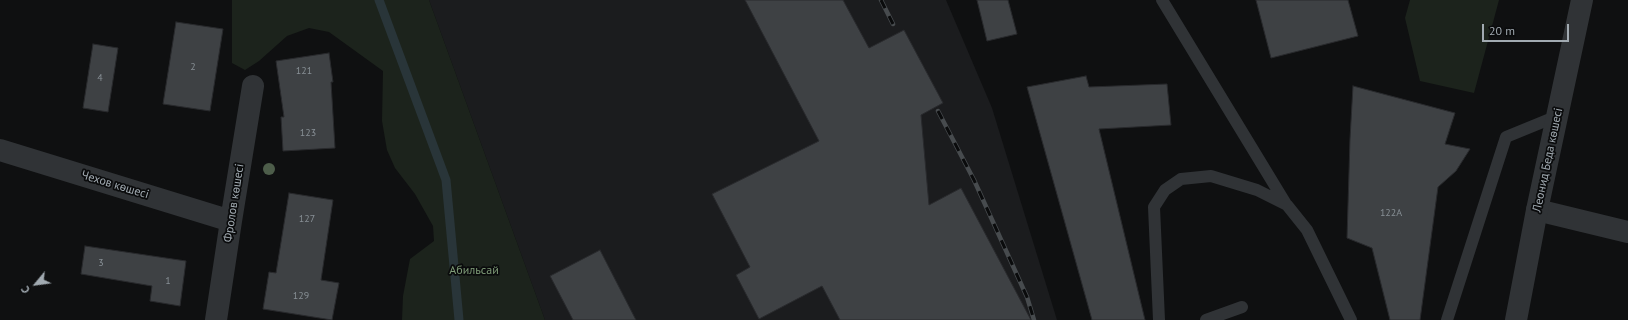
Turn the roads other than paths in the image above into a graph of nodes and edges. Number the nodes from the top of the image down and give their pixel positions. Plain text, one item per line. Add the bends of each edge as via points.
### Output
1 (1162, 0) edge
2 (1582, 0) edge
3 (254, 86) dead end
4 (1556, 120) junction
5 (0, 150) edge
6 (1287, 205) junction
7 (1537, 210) junction
8 (230, 221) junction
9 (1628, 232) edge
10 (1242, 307) dead end
11 (216, 320) edge
12 (1159, 320) edge
13 (1206, 320) edge
14 (1351, 320) edge
15 (1448, 320) edge
16 (1516, 320) edge

1 - 6 lane
2 - 4 street, Леонид Беда көшесі
3 - 8 street, Фролов көшесі
4 - 7 street, Леонид Беда көшесі
4 - 15 lane via 1550,119 1506,137
5 - 8 street, Чехов көшесі
6 - 12 lane via 1257,190 1211,176 1181,179 1165,190 1154,207
6 - 14 lane via 1307,230
7 - 9 street
7 - 16 street, Леонид Беда көшесі
8 - 11 street, Фролов көшесі
10 - 13 lane

